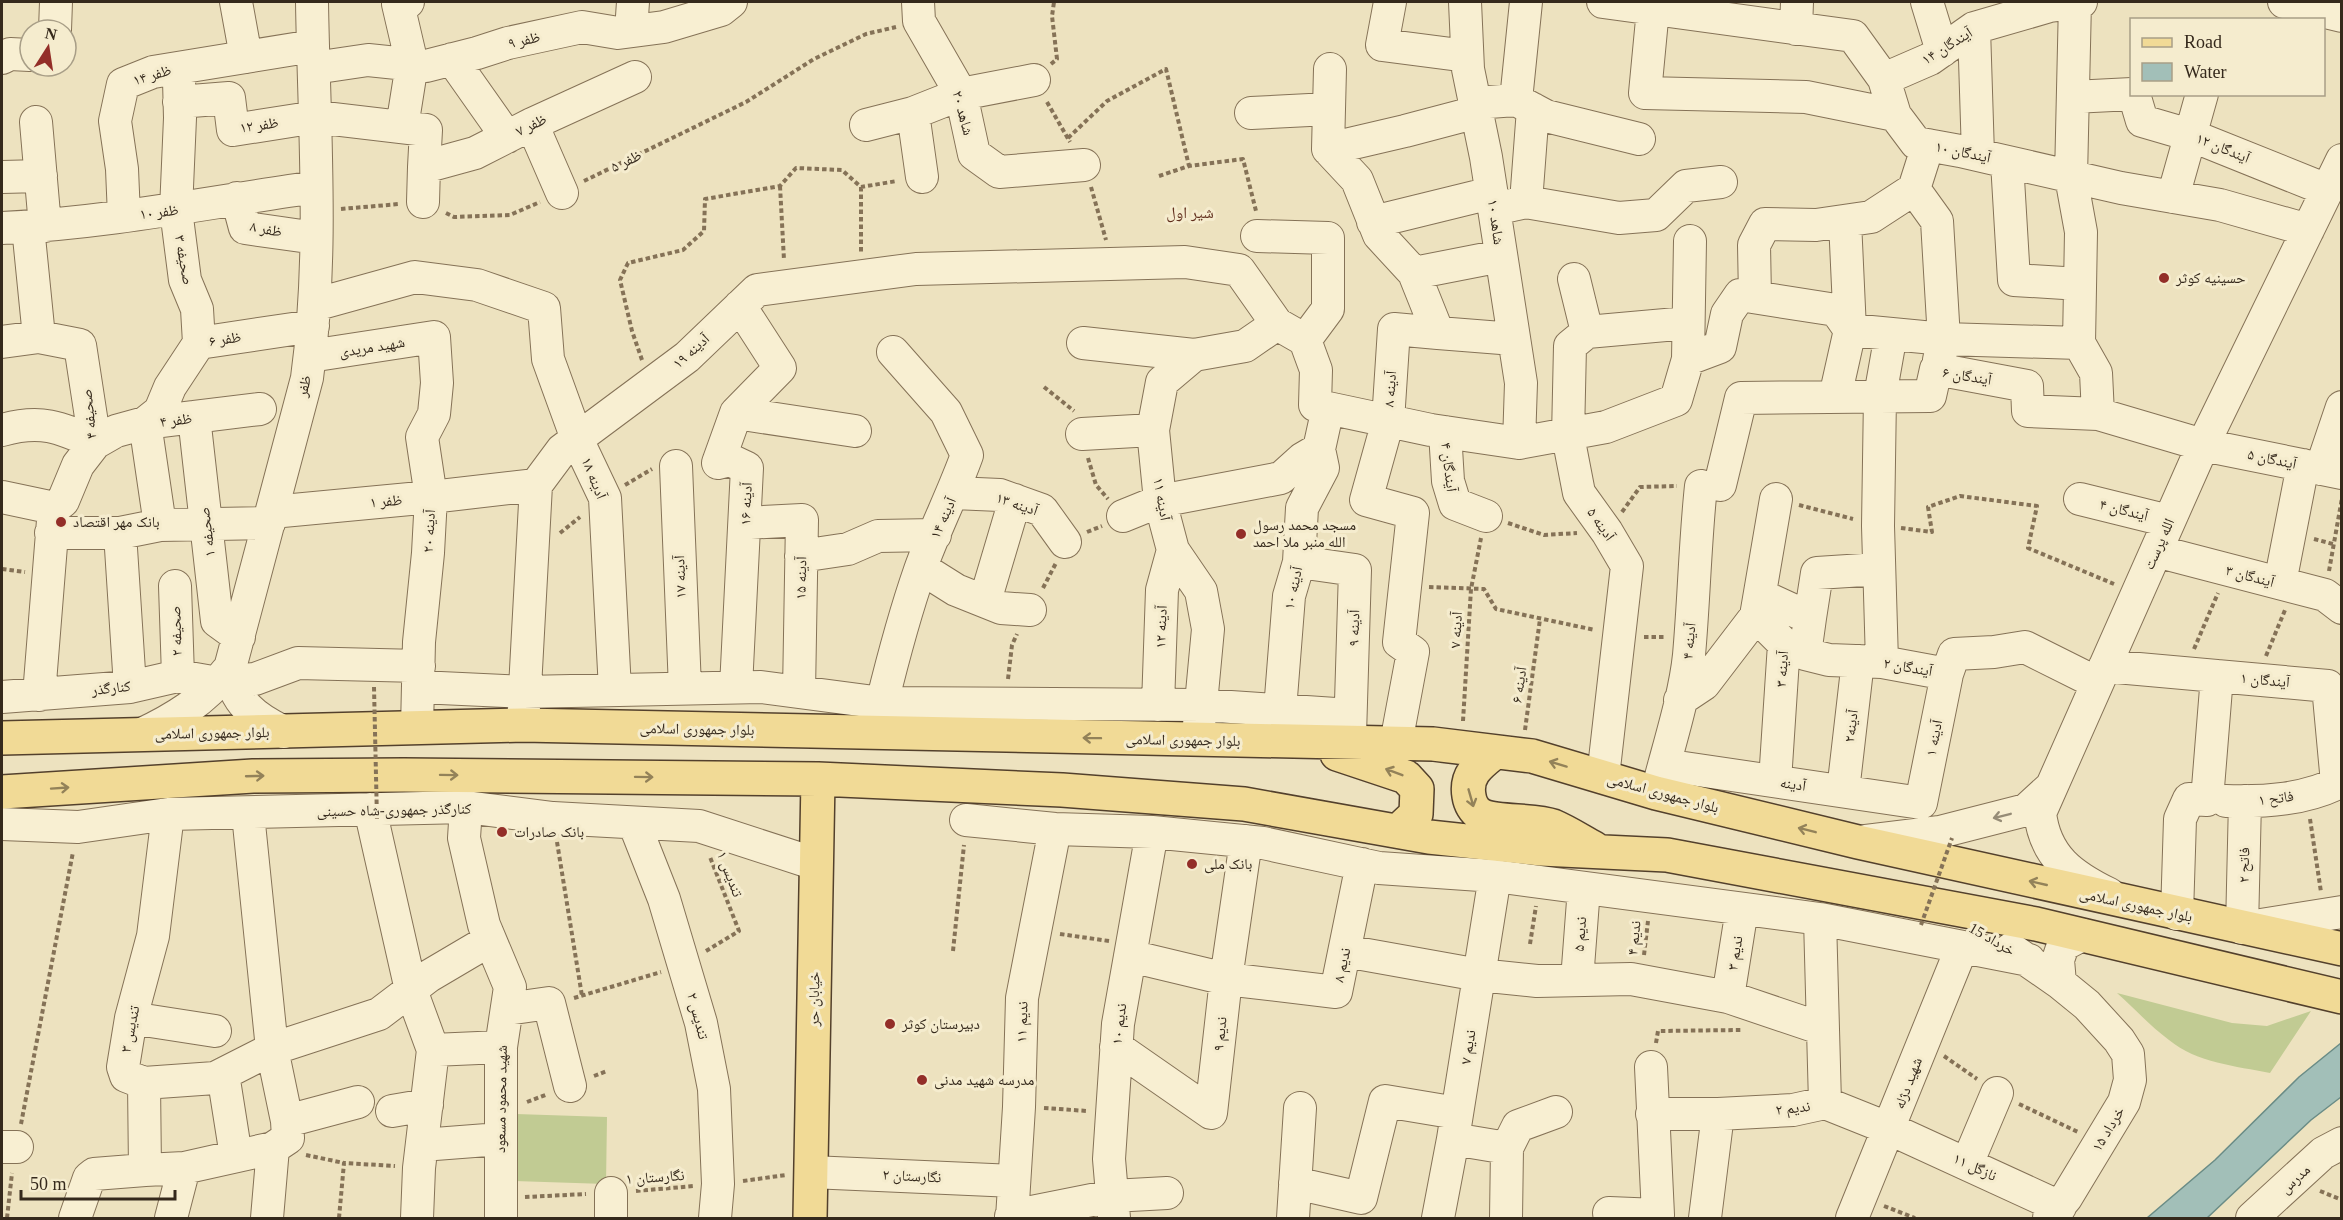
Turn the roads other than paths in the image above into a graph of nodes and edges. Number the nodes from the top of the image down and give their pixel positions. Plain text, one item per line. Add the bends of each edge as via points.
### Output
1 (56, 2) edge
2 (236, 2) edge
3 (408, 2) edge
4 (731, 2) edge
5 (1390, 2) edge
6 (1465, 2) edge
7 (1526, 2) edge
8 (1603, 2) edge
9 (1927, 2) edge
10 (2283, 2) edge
11 (313, 3) edge
12 (2064, 3) edge
13 (1703, 8) edge
14 (1653, 9) junction
15 (2012, 9) edge
16 (919, 11) edge
17 (580, 14) edge
18 (1796, 15) edge
19 (632, 16) edge
20 (2342, 16) edge
21 (55, 18) edge
22 (1974, 28) junction
23 (1942, 51) junction
24 (18, 55) edge
25 (1467, 56) junction
26 (313, 57) junction
27 (2, 58) edge
28 (235, 58) junction
29 (452, 59) junction
30 (412, 64) junction
31 (178, 67) junction
32 (1330, 69) dead end
33 (635, 77) dead end
34 (1884, 79) junction
35 (1034, 80) road end
36 (961, 94) junction
37 (2130, 94) edge
38 (2134, 96) edge
39 (2201, 96) edge
40 (2073, 97) junction
41 (229, 98) junction
42 (179, 102) junction
43 (1525, 104) junction
44 (1476, 107) junction
45 (1329, 109) junction
46 (1251, 112) dead end
47 (913, 113) junction
48 (1895, 115) junction
49 (316, 117) junction
50 (36, 122) dead end
51 (866, 126) dead end
52 (402, 128) junction
53 (520, 130) junction
54 (2190, 135) junction
55 (1639, 139) dead end
56 (1928, 145) junction
57 (1328, 148) junction
58 (1993, 159) junction
59 (1084, 165) road end
60 (424, 167) junction
61 (2336, 174) edge
62 (41, 176) junction
63 (2, 177) edge
64 (922, 177) road end
65 (2071, 177) junction
66 (1721, 182) dead end
67 (1914, 189) junction
68 (561, 193) road end
69 (2173, 197) junction
70 (237, 198) junction
71 (1492, 201) junction
72 (423, 202) road end
73 (1526, 202) junction
74 (176, 210) junction
75 (316, 212) junction
76 (124, 216) junction
77 (1845, 221) junction
78 (1373, 222) junction
79 (25, 227) edge
80 (2308, 230) junction
81 (1257, 236) road end
82 (1690, 241) dead end
83 (1500, 256) junction
84 (1414, 273) junction
85 (1575, 279) dead end
86 (2080, 284) junction
87 (1755, 297) junction
88 (740, 306) junction
89 (314, 315) junction
90 (1688, 323) junction
91 (1277, 324) junction
92 (1850, 330) junction
93 (1587, 332) junction
94 (1438, 333) junction
95 (1891, 334) junction
96 (434, 337) joint
97 (39, 338) junction
98 (1514, 339) junction
99 (1305, 340) junction
100 (2, 342) edge
101 (199, 343) junction
102 (1083, 343) dead end
103 (2079, 343) junction
104 (893, 352) dead end
105 (1940, 354) junction
106 (310, 356) junction
107 (1194, 356) junction
108 (1688, 359) junction
109 (1880, 396) junction
110 (1835, 397) junction
111 (2342, 407) edge
112 (1328, 408) junction
113 (260, 409) dead end
114 (736, 413) junction
115 (2098, 414) junction
116 (194, 417) junction
117 (1388, 421) junction
118 (145, 423) junction
119 (2, 430) edge
120 (1153, 430) junction
121 (855, 431) dead end
122 (1444, 432) junction
123 (1082, 434) dead end
124 (1568, 435) junction
125 (577, 439) junction
126 (95, 443) junction
127 (1519, 443) junction
128 (2203, 445) junction
129 (1319, 449) junction
130 (676, 466) dead end
131 (2322, 469) edge
132 (536, 485) junction
133 (1710, 485) joint
134 (954, 493) junction
135 (2, 497) edge
136 (431, 497) junction
137 (1776, 499) road end
138 (2080, 499) dead end
139 (1015, 501) junction
140 (1160, 501) junction
141 (1123, 516) dead end
142 (1486, 516) road end
143 (270, 518) junction
144 (52, 520) junction
145 (2169, 521) junction
146 (746, 523) junction
147 (206, 524) junction
148 (160, 525) junction
149 (120, 533) junction
150 (935, 535) junction
151 (1065, 542) dead end
152 (1173, 550) junction
153 (2156, 551) junction
154 (801, 556) junction
155 (1299, 562) junction
156 (921, 568) junction
157 (1879, 569) junction
158 (2287, 585) junction
159 (175, 586) dead end
160 (985, 601) junction
161 (2333, 602) edge
162 (1030, 610) dead end
163 (1756, 616) junction
164 (1810, 618) junction
165 (239, 637) junction
166 (1399, 642) junction
167 (1353, 648) junction
168 (1870, 662) junction
169 (1947, 674) junction
170 (2101, 674) junction
171 (177, 676) junction
172 (419, 676) junction
173 (2217, 676) junction
174 (226, 677) junction
175 (130, 687) junction
176 (736, 687) junction
177 (685, 688) junction
178 (615, 690) junction
179 (524, 692) junction
180 (799, 692) junction
181 (39, 695) junction
182 (2, 697) edge
183 (1680, 700) junction
184 (882, 703) junction
185 (1158, 705) junction
186 (1201, 705) junction
187 (1280, 710) junction
188 (523, 725) junction
189 (417, 728) junction
190 (1350, 729) junction
191 (284, 732) junction
192 (140, 735) junction
193 (2, 738) edge
194 (1198, 740) junction
195 (1291, 742) junction
196 (1396, 743) junction
197 (1508, 753) junction
198 (404, 775) junction
199 (1603, 777) junction
200 (818, 779) junction
201 (1660, 779) junction
202 (1775, 781) junction
203 (2339, 782) edge
204 (2051, 787) junction
205 (1843, 791) junction
206 (2, 792) edge
207 (2207, 800) junction
208 (2246, 801) junction
209 (1224, 803) junction
210 (1922, 803) joint
211 (466, 807) junction
212 (405, 808) junction
213 (168, 814) junction
214 (248, 814) junction
215 (373, 815) junction
216 (966, 820) road end
217 (634, 823) junction
218 (2, 824) edge
219 (1055, 829) junction
220 (1398, 831) junction
221 (1152, 832) junction
222 (1231, 840) junction
223 (1858, 842) junction
224 (1602, 852) junction
225 (816, 864) junction
226 (1362, 864) junction
227 (1495, 876) junction
228 (1584, 888) junction
229 (2126, 903) junction
230 (1742, 909) junction
231 (2333, 913) edge
232 (1920, 914) junction
233 (2177, 914) junction
234 (1820, 919) junction
235 (2242, 928) junction
236 (2082, 935) junction
237 (490, 940) junction
238 (1962, 947) junction
239 (2342, 949) edge
240 (1131, 950) junction
241 (1345, 951) junction
242 (2029, 960) junction
243 (1479, 975) junction
244 (1226, 979) junction
245 (1577, 980) junction
246 (2060, 983) junction
247 (411, 990) junction
248 (1728, 997) junction
249 (2342, 997) edge
250 (507, 1009) junction
251 (131, 1018) junction
252 (1823, 1029) junction
253 (214, 1031) dead end
254 (501, 1047) junction
255 (1116, 1047) junction
256 (272, 1049) junction
257 (433, 1050) junction
258 (1651, 1066) road end
259 (223, 1074) junction
260 (144, 1083) junction
261 (570, 1086) dead end
262 (1997, 1094) dead end
263 (358, 1102) dead end
264 (1825, 1103) junction
265 (427, 1105) junction
266 (1300, 1108) dead end
267 (392, 1111) dead end
268 (1556, 1112) dead end
269 (1718, 1113) junction
270 (1652, 1114) junction
271 (1455, 1126) junction
272 (1890, 1129) junction
273 (280, 1135) junction
274 (500, 1139) junction
275 (2342, 1143) edge
276 (1508, 1148) junction
277 (236, 1156) junction
278 (421, 1157) junction
279 (1967, 1164) junction
280 (184, 1168) junction
281 (145, 1170) junction
282 (811, 1172) junction
283 (1014, 1181) junction
284 (1295, 1183) junction
285 (1167, 1193) dead end
286 (1113, 1207) edge
287 (501, 1208) edge
288 (1857, 1208) edge
289 (1609, 1213) dead end
290 (2054, 1213) edge
291 (1011, 1217) edge
292 (75, 1218) edge
293 (171, 1218) edge
294 (267, 1218) edge
295 (417, 1218) edge
296 (715, 1218) edge
297 (810, 1218) edge
298 (1293, 1218) edge
299 (1438, 1218) edge
300 (1506, 1218) edge
301 (1705, 1218) edge
302 (2252, 1218) edge

1 - 21 street
2 - 28 street, ظفر ۱۲
3 - 30 street via 398,4
4 - 19 street, ظفر ۹ via 720,10 664,27
5 - 25 street via 1382,45
6 - 25 street, شاهد ۱۰
7 - 43 street
8 - 14 street, آیندگان ۱۰
9 - 23 street
10 - 20 street
11 - 26 street, ظفر
12 - 15 street, آیندگان ۱۴
12 - 40 street
13 - 14 street, آیندگان ۱۰
13 - 18 street, آیندگان ۱۰
14 - 48 street via 1645,93 1806,96
15 - 22 street, آیندگان ۱۴
16 - 36 street, شاهد ۲۰
17 - 19 street, ظفر ۹ via 618,33
17 - 29 street, ظفر ۹ via 508,43
18 - 34 street, آیندگان ۱۰ via 1853,36
22 - 23 street, آیندگان ۱۴
22 - 58 street
23 - 34 street, آیندگان ۱۴
24 - 27 street
25 - 44 street, شاهد ۱۰
26 - 28 street, ظفر ۱۴
26 - 30 street, ظفر ۹
26 - 49 street, ظفر
28 - 31 street, ظفر ۱۴
28 - 41 street, ظفر ۱۲
29 - 30 street, ظفر ۹ via 426,66
29 - 53 street
30 - 52 street
31 - 42 street, صحیفه ۳
31 - 76 street, ظفر ۱۴ via 123,84 115,121
32 - 45 street
33 - 53 street, ظفر ۷
34 - 48 street, آیندگان ۱۰
35 - 36 street
36 - 47 street
36 - 59 street, شاهد ۲۰ via 974,154 999,172
37 - 40 street, آیندگان ۱۲
38 - 54 street, آیندگان ۱۲ via 2142,121
39 - 54 street
40 - 65 street
41 - 42 street
41 - 49 street, ظفر ۱۲ via 233,130
42 - 74 street, صحیفه ۳
43 - 44 street
43 - 55 street via 1546,116
43 - 73 street
44 - 57 street via 1405,131
44 - 71 street, شاهد ۱۰
45 - 46 street
45 - 57 street
47 - 51 street
47 - 64 street
48 - 56 street, آیندگان ۱۰ via 1916,143
49 - 52 street
49 - 75 street, ظفر
50 - 62 street
52 - 60 street via 426,130
53 - 60 street, ظفر ۷ via 476,153
53 - 68 street
54 - 61 street, آیندگان ۱۲
54 - 69 street
56 - 58 street, آیندگان ۱۰
56 - 67 street
57 - 78 street via 1357,180
58 - 65 street, آیندگان ۱۰
58 - 86 street via 2014,280
60 - 72 street
61 - 80 street, الله پرست
62 - 63 street
62 - 79 street
65 - 69 street, آیندگان ۱۰
65 - 86 street via 2081,232
66 - 73 street via 1686,186 1656,215 1618,218
67 - 77 street via 1871,217
67 - 105 street via 1937,221
69 - 80 street, آیندگان ۱۰ via 2220,205
70 - 74 street, ظفر ۱۰
70 - 75 street, ظفر ۱۰
70 - 75 street, ظفر ۸ via 244,228
71 - 73 street
71 - 78 street
71 - 83 street, شاهد ۱۰
74 - 76 street, ظفر ۱۰
74 - 101 street, صحیفه ۳ via 185,280 197,309
75 - 89 street, ظفر
76 - 79 street, ظفر ۱۰
77 - 87 street via 1765,224 1754,245
77 - 92 street
78 - 84 street via 1379,235
79 - 97 street
80 - 128 street, الله پرست
81 - 99 street via 1328,238 1328,309
82 - 90 street
83 - 84 street
83 - 98 street, شاهد ۱۰
84 - 94 street
85 - 93 street
86 - 103 street
87 - 92 street via 1836,310
87 - 108 street via 1740,295 1727,314 1720,347
88 - 91 street, آدینه ۱۹ via 757,290 916,269 1185,262 1239,270
88 - 114 street, آدینه ۱۶ via 780,368
88 - 125 street, آدینه ۱۹ via 687,357
89 - 101 street, ظفر ۶
89 - 106 street, ظفر
89 - 125 street, آدینه ۱۸ via 415,277 477,285 544,308 548,359
90 - 93 street
90 - 108 street
91 - 99 street
91 - 107 street, آدینه ۱۱ via 1245,346
92 - 95 street
92 - 110 street
93 - 124 street, آدینه ۵ via 1570,346
94 - 98 street
94 - 117 street, آدینه ۸ via 1394,329
95 - 105 street
95 - 109 street, آدینه۲
96 - 106 street, شهید مریدی
96 - 136 street, آدینه ۲۰ via 434,414 422,437
97 - 100 street
97 - 126 street, صحیفه ۴ via 80,345
98 - 127 street, شاهد ۱۰ via 1521,383
99 - 112 street via 1316,370 1315,405
101 - 118 street, ظفر ۶ via 170,387 160,411
102 - 107 street
103 - 105 street
103 - 115 street via 2096,373
104 - 134 street, آدینه ۱۴ via 946,412 967,455
105 - 109 street, آیندگان ۶ via 1929,396
105 - 115 street, آیندگان ۶ via 2027,386 2028,411
106 - 143 street, ظفر
107 - 120 street, آدینه ۱۱ via 1162,382
108 - 124 street via 1676,400 1606,427
109 - 110 street, آیندگان ۶
109 - 157 street, آدینه۲
110 - 133 street, آیندگان ۶ via 1741,398
111 - 131 street
112 - 117 street
112 - 129 street, آدینه ۱۰
113 - 116 street, ظفر ۴
114 - 121 street
114 - 146 street, آدینه ۱۶ via 718,463 730,460 747,468
115 - 128 street, آیندگان ۶
116 - 118 street, ظفر ۴
116 - 147 street, صحیفه ۱
117 - 122 street
117 - 166 street, آدینه ۸ via 1366,500 1413,513
118 - 126 street, ظفر ۴ via 116,431
118 - 148 street
119 - 126 street via 24,423 61,428
120 - 123 street
120 - 140 street, آدینه ۱۱
122 - 127 street
122 - 142 street, آیندگان ۴ via 1448,481 1455,504
124 - 127 street
124 - 199 street, آدینه ۵ via 1579,493 1627,566
125 - 132 street, آدینه ۱۹ via 562,450
125 - 178 street, آدینه ۱۸ via 605,498
126 - 144 street, صحیفه ۴ via 78,465
128 - 131 street, آیندگان ۵
128 - 145 street, الله پرست
129 - 140 street via 1281,478
129 - 155 street, آدینه ۱۰ via 1323,468 1302,508
130 - 177 street, آدینه ۱۷
131 - 158 street
132 - 136 street, ظفر ۱
132 - 179 street
133 - 183 street, آدینه ۴ via 1694,546 1689,657
134 - 139 street, آدینه ۱۳ via 1000,495
134 - 150 street, آدینه ۱۴
135 - 144 street, ظفر ۱
136 - 143 street, ظفر ۱
136 - 172 street, آدینه ۲۰
137 - 163 street
138 - 145 street, آیندگان ۴
139 - 151 street, آدینه ۱۳ via 1042,510
139 - 160 street
140 - 141 street
140 - 152 street, آدینه ۱۱
143 - 147 street, ظفر ۱
143 - 165 street, ظفر
144 - 149 street, ظفر ۱
144 - 181 street, صحیفه ۴
145 - 153 street, الله پرست
146 - 154 street, آدینه ۱۵ via 802,520
146 - 176 street, آدینه ۱۶
147 - 148 street, ظفر ۱
147 - 165 street, صحیفه ۱ via 218,621
148 - 149 street, ظفر ۱
149 - 175 street
150 - 154 street via 878,536 848,549
150 - 156 street, آدینه ۱۴
152 - 185 street, آدینه ۱۲ via 1162,590
152 - 186 street, آدینه ۱۱ via 1201,591 1203,601 1208,629
153 - 158 street, آیندگان ۳
153 - 170 street, الله پرست
154 - 180 street, آدینه ۱۵
155 - 167 street, آدینه ۹ via 1355,570
155 - 187 street, آدینه ۱۰ via 1288,596
156 - 160 street via 956,590
156 - 184 street, آدینه ۱۴
157 - 164 street, آیندگان ۲ via 1817,573
157 - 168 street, آدینه۲
158 - 161 street, آیندگان ۳
159 - 171 street, صحیفه ۲
160 - 162 street via 1001,608
163 - 164 street via 1773,601
163 - 183 street via 1704,684
163 - 202 street, آدینه ۳ via 1784,644
164 - 168 street, آیندگان ۲ via 1805,654 1829,660
165 - 174 street, ظفر
166 - 167 street
166 - 196 street via 1413,652
167 - 190 street, آدینه ۹
168 - 169 street, آیندگان ۲
168 - 205 street, آدینه۲
169 - 170 street, آیندگان ۲ via 1954,654 2025,647
169 - 210 street, آدینه ۱
170 - 173 street, آیندگان ۱
170 - 204 street, الله پرست
171 - 174 street, کنارگذر
171 - 175 street, کنارگذر
172 - 174 street, کنارگذر via 298,663 255,679
172 - 179 street, کنارگذر
172 - 189 street, آدینه ۲۰
173 - 203 street, آیندگان ۱ via 2328,686
173 - 207 street
174 - 191 street via 242,703 260,720
174 - 192 street via 172,720
175 - 181 street, کنارگذر
176 - 177 street, کنارگذر
176 - 180 street, کنارگذر
177 - 178 street, کنارگذر
178 - 179 street, کنارگذر
179 - 188 street
180 - 184 street, کنارگذر
181 - 182 street, کنارگذر
183 - 201 street, آدینه ۴
184 - 185 street, کنارگذر
185 - 186 street, کنارگذر
186 - 187 street, کنارگذر
186 - 194 street, آدینه ۱۱
187 - 190 street, کنارگذر
188 - 189 main road, بلوار جمهوری اسلامی
194 -> 188 main road, بلوار جمهوری اسلامی
189 - 191 main road, بلوار جمهوری اسلامی
190 - 195 main road, بلوار جمهوری اسلامی
190 - 196 main road, بلوار جمهوری اسلامی
191 - 192 main road, بلوار جمهوری اسلامی
192 - 193 main road, بلوار جمهوری اسلامی
194 - 195 main road, بلوار جمهوری اسلامی
220 -> 195 main road via 1416,814 1417,789 1406,777
196 - 197 main road, بلوار جمهوری اسلامی
199 -> 197 main road, بلوار جمهوری اسلامی
197 -> 224 main road via 1474,769 1469,778 1469,799 1475,811 1482,816 1553,826
198 -> 200 main road
206 -> 198 main road via 253,776
198 - 212 street
199 - 201 main road, بلوار جمهوری اسلامی
200 - 209 main road via 1062,790
200 - 225 main road, خیابان حر
201 - 202 street, آدینه
223 -> 201 main road, بلوار جمهوری اسلامی
202 - 205 street, آدینه
203 - 208 street, فاتح ۱ via 2322,791 2263,802
204 -> 223 street via 2026,810 1940,832
204 - 229 street, الله پرست via 2040,813 2042,830 2052,852 2082,879
205 - 210 street, آدینه
207 - 208 street, فاتح ۱
207 - 233 street, فاتح ۱ via 2189,800 2180,819
208 - 235 street, فاتح ۲
209 - 220 main road
209 - 222 street, ندیم ۹
211 - 212 street, کنارگذر جمهوری-شاه حسینی
211 - 217 street, کنارگذر جمهوری-شاه حسینی
211 - 237 street, شهید محمود مسعود via 464,838
212 - 215 street, کنارگذر جمهوری-شاه حسینی
213 - 214 street, کنارگذر جمهوری-شاه حسینی
213 - 218 street, کنارگذر جمهوری-شاه حسینی via 78,827
213 - 251 street, تندیس ۳ via 153,936
214 - 215 street, کنارگذر جمهوری-شاه حسینی
214 - 256 street
215 - 247 street
216 - 219 street
217 - 225 street, کنارگذر جمهوری-شاه حسینی via 699,826
217 - 296 street, تندیس ۲ via 664,899 701,1023 714,1089 718,1184
219 - 221 street
219 - 283 street, ندیم ۱۱ via 1023,998
220 - 224 main road via 1541,849
221 - 222 street
221 - 240 street, ندیم ۱۰
222 - 226 street
222 - 244 street, ندیم ۹
229 -> 223 main road, بلوار جمهوری اسلامی
224 - 232 main road via 1667,855
225 - 282 main road, خیابان حر
226 - 227 street
226 - 241 street, ندیم ۸
227 - 228 street
227 - 243 street, ندیم ۷
228 - 230 street
228 - 245 street, ندیم ۵
229 - 233 main road, بلوار جمهوری اسلامی
230 - 234 street
230 - 248 street, ندیم ۳
231 - 235 street
232 - 236 main road
232 - 242 street, 15 خرداد via 1981,930
233 - 235 main road, بلوار جمهوری اسلامی
234 - 238 street
234 - 252 street, ندیم ۲
235 - 239 main road, بلوار جمهوری اسلامی
236 - 246 street via 2063,945 2058,960
236 - 249 main road
237 - 247 street
237 - 250 street, شهید محمود مسعود via 510,987
238 - 242 street
238 - 272 street, شهید دژله
240 - 244 street
240 - 255 street, ندیم ۱۰
241 - 243 street
241 - 244 street, ندیم ۸ via 1336,992
242 - 246 street, 15 خرداد
243 - 245 street via 1537,981
243 - 271 street, ندیم ۷
244 - 255 street, ندیم ۹ via 1211,1113
245 - 248 street via 1631,979
246 - 290 street, ۱۵ خرداد via 2119,1040 2128,1054 2130,1080 2124,1102
247 - 256 street via 379,1014
247 - 257 street
248 - 252 street
250 - 254 street, شهید محمود مسعود
250 - 261 street via 549,1003
251 - 253 street
251 - 260 street, تندیس ۳ via 124,1072 126,1077
252 - 264 street, ندیم ۲
254 - 257 street
254 - 274 street, شهید محمود مسعود
255 - 286 street, ندیم ۱۰ via 1109,1159
256 - 259 street
256 - 273 street
257 - 265 street
258 - 270 street
259 - 260 street via 216,1078
259 - 277 street
260 - 281 street
262 - 279 street
263 - 273 street
264 - 269 street, ندیم ۲ via 1793,1110
264 - 272 street, نازگل ۱۱
265 - 267 street
265 - 278 street
266 - 284 street
268 - 276 street via 1518,1126
269 - 270 street, ندیم ۲
269 - 301 street
270 - 289 street via 1658,1215
271 - 276 street
271 - 284 street via 1385,1101 1361,1198
271 - 299 street, ندیم ۷
272 - 279 street, نازگل ۱۱
272 - 288 street, شهید دژله
273 - 277 street
273 - 294 street
274 - 278 street
274 - 287 street, شهید محمود مسعود
275 - 302 street, مدرس via 2323,1153
276 - 300 street
277 - 280 street
278 - 295 street
279 - 290 street, نازگل ۱۱
280 - 281 street
280 - 293 street
281 - 292 street via 93,1174
282 - 283 street, نگارستان ۲
282 - 297 main road, خیابان حر
283 - 291 street, ندیم ۱۱
284 - 298 street
285 - 286 street
286 - 291 street

